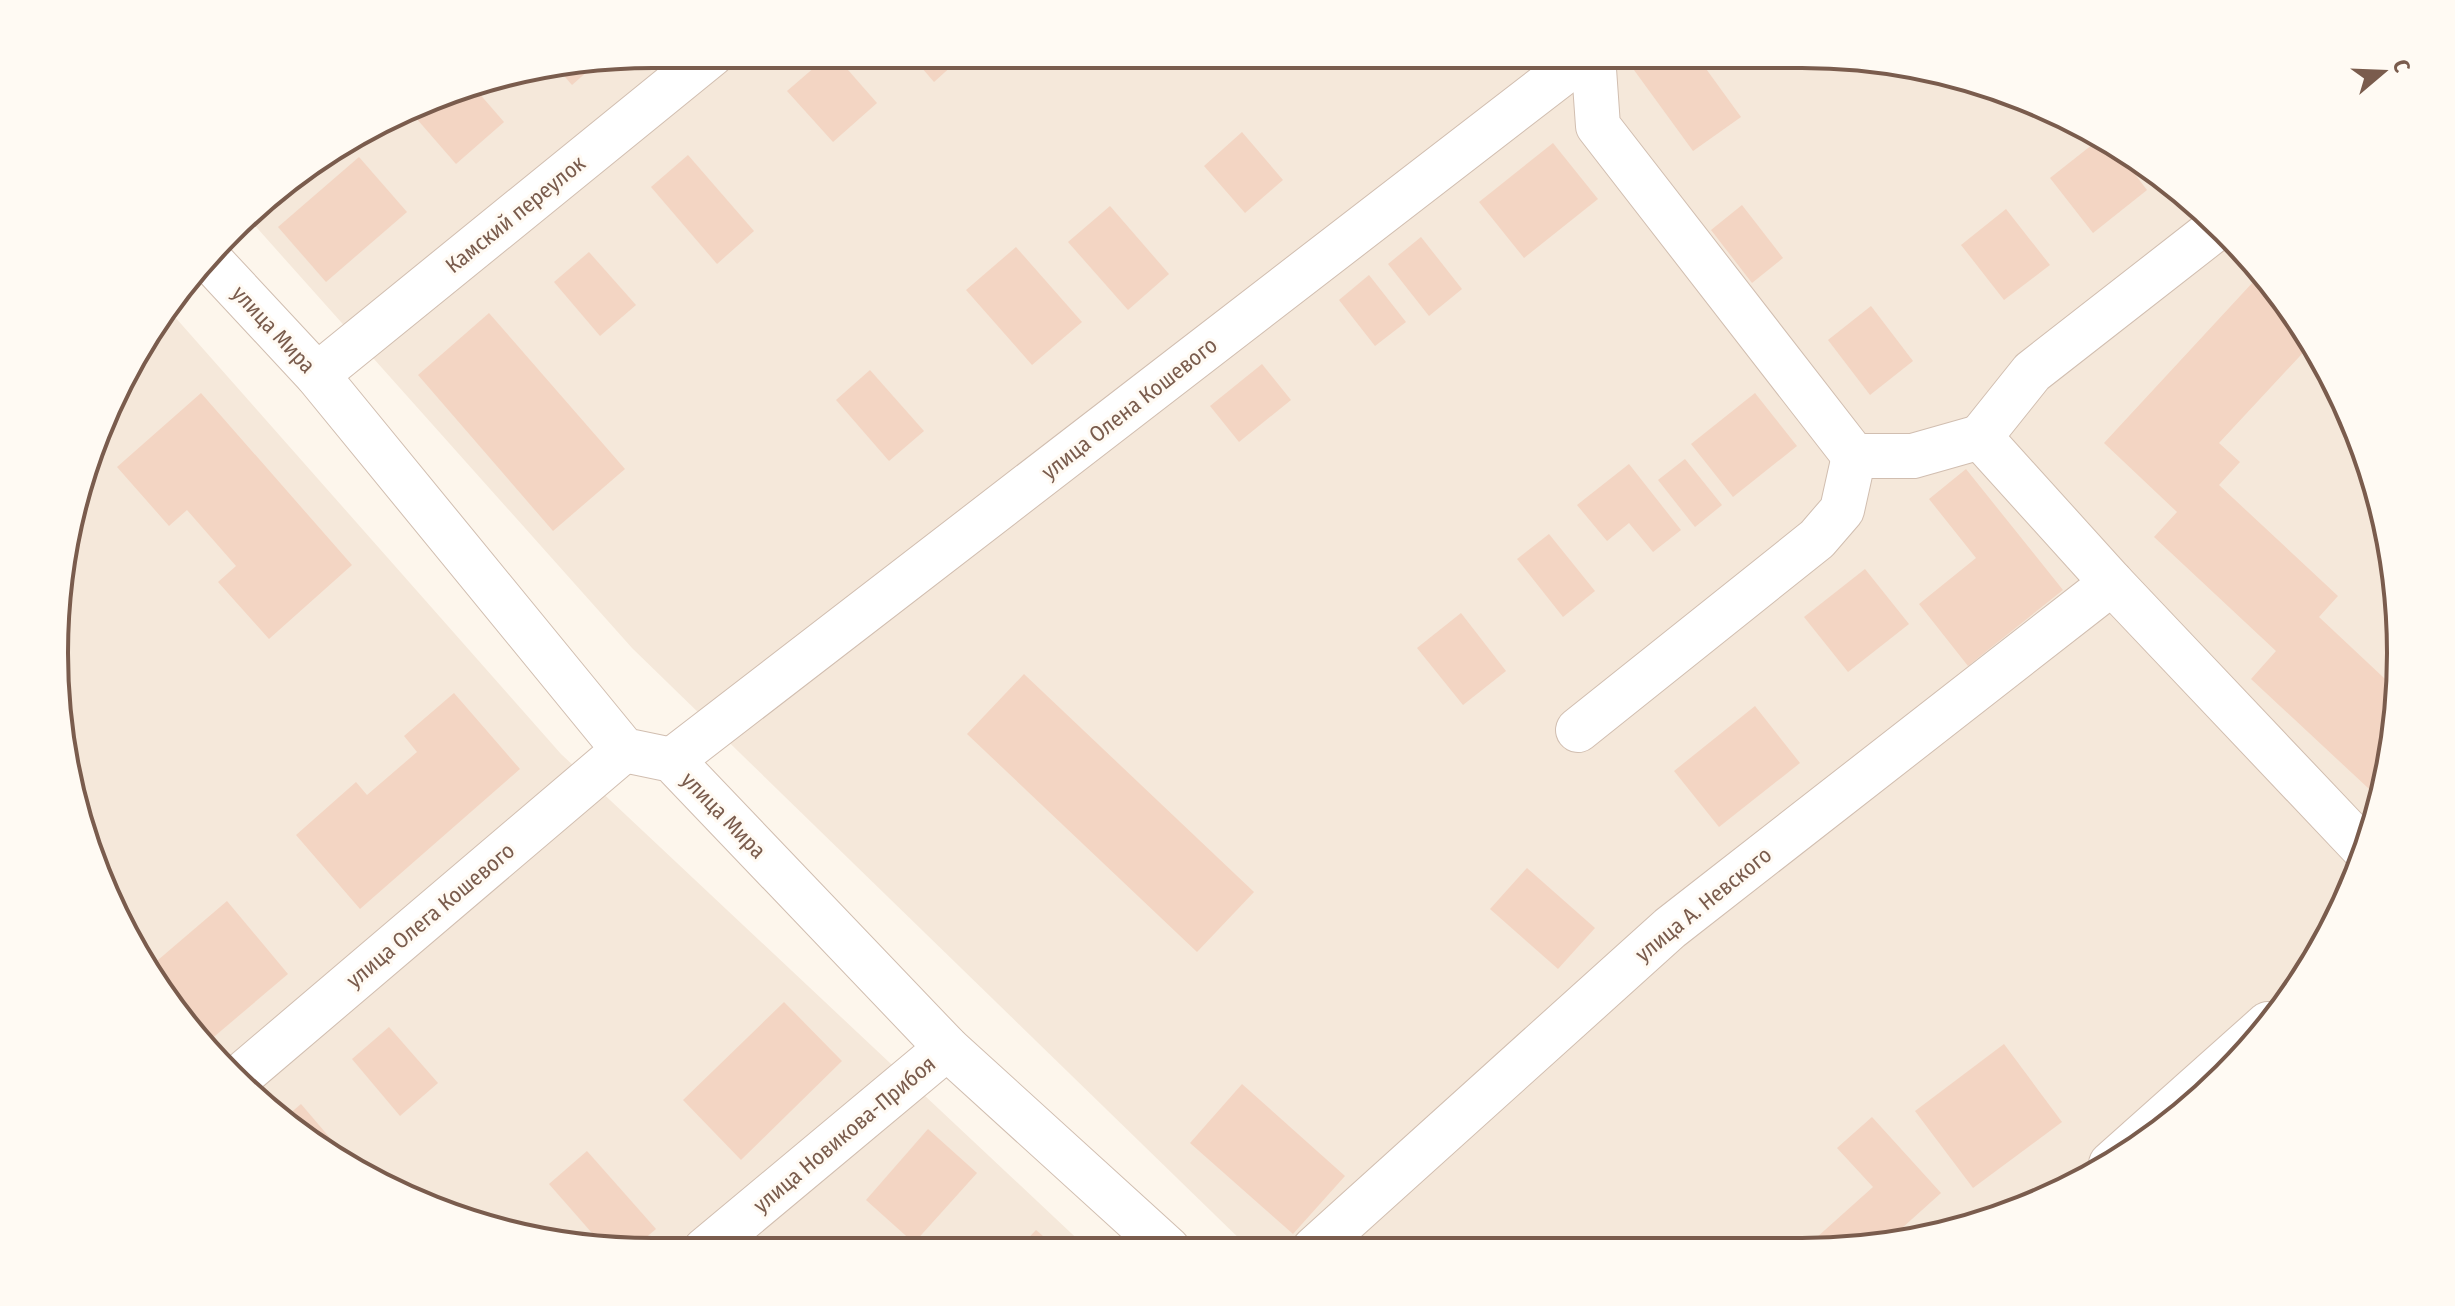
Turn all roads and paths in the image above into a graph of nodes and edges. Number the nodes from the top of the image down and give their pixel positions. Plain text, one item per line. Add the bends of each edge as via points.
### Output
1 (695, 68) edge
2 (1569, 68) edge
3 (1594, 68) edge
4 (2210, 233) edge
5 (215, 265) edge
6 (317, 375) junction
7 (1980, 437) junction
8 (1854, 456) junction
9 (2112, 583) junction
10 (1578, 730) dead end
11 (624, 750) junction
12 (672, 760) junction
13 (2356, 841) edge
14 (947, 1048) junction
15 (245, 1072) edge
16 (719, 1238) edge
17 (1156, 1238) edge
18 (1326, 1238) edge

1 - 6 street, Камский переулок
2 - 12 street, улица Олена Кошевого
3 - 8 street via 1598,126
4 - 7 street via 2032,372
5 - 6 street, улица Мира
6 - 11 street, улица Мира
7 - 8 street via 1913,456
7 - 9 street
8 - 10 street via 1842,510 1817,539
9 - 13 street
9 - 18 street, улица А. Невского via 1670,928
11 - 12 street, улица Мира
11 - 15 street, улица Олега Кошевого
12 - 14 street, улица Мира
14 - 16 street, улица Новикова-Прибоя
14 - 17 street, улица Мира

